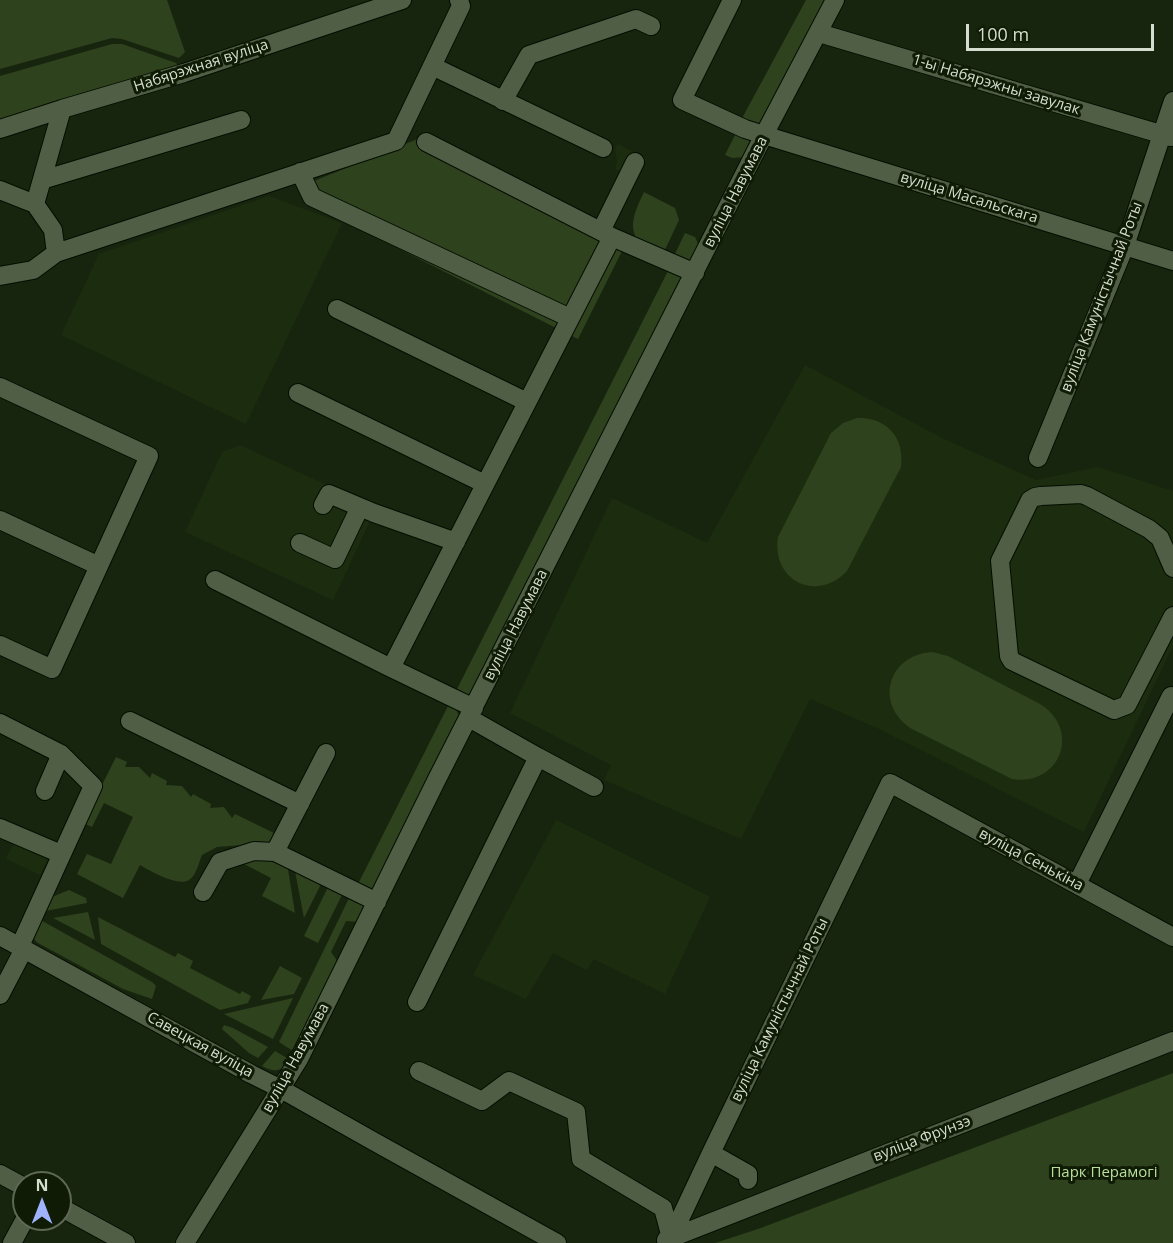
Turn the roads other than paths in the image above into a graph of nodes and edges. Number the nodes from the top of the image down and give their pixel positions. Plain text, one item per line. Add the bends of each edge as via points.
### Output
1 (402, 0) edge
2 (459, 0) edge
3 (732, 0) edge
4 (835, 0) edge
5 (651, 26) dead end
6 (819, 33) junction
7 (432, 66) junction
8 (503, 100) junction
9 (1173, 101) edge
10 (62, 109) junction
11 (241, 120) dead end
12 (0, 129) edge
13 (764, 135) junction
14 (1167, 136) edge
15 (426, 142) dead end
16 (603, 148) dead end
17 (635, 162) dead end
18 (300, 172) junction
19 (42, 180) junction
20 (0, 190) edge
21 (35, 204) junction
22 (607, 234) junction
23 (1125, 246) junction
24 (56, 253) junction
25 (1173, 261) edge
26 (695, 273) junction
27 (0, 276) edge
28 (338, 309) dead end
29 (570, 318) junction
30 (0, 387) edge
31 (298, 393) dead end
32 (528, 402) junction
33 (1038, 458) dead end
34 (485, 484) junction
35 (323, 505) dead end
36 (360, 507) junction
37 (0, 520) edge
38 (456, 542) junction
39 (300, 543) dead end
40 (99, 566) junction
41 (1173, 568) edge
42 (215, 580) dead end
43 (1173, 616) edge
44 (0, 645) edge
45 (391, 668) junction
46 (1173, 698) edge
47 (471, 713) junction
48 (130, 721) dead end
49 (0, 723) edge
50 (326, 753) dead end
51 (61, 754) junction
52 (538, 757) junction
53 (890, 783) joint
54 (594, 787) dead end
55 (45, 791) dead end
56 (300, 804) junction
57 (0, 828) edge
58 (275, 852) junction
59 (61, 854) junction
60 (1077, 885) junction
61 (203, 892) dead end
62 (377, 902) junction
63 (1170, 929) edge
64 (0, 936) edge
65 (22, 948) junction
66 (0, 994) edge
67 (417, 1002) dead end
68 (1173, 1041) edge
69 (419, 1071) dead end
70 (281, 1089) junction
71 (711, 1153) junction
72 (748, 1180) dead end
73 (72, 1214) edge
74 (667, 1241) edge
75 (126, 1243) edge
76 (185, 1243) edge
77 (557, 1243) edge

1 - 10 street, Набярэжная вуліца
2 - 7 street via 461,6
3 - 13 street, вуліца Масальскага via 682,100
4 - 6 street, вуліца Навумава
5 - 8 street via 636,20 529,55
6 - 13 street, вуліца Навумава
6 - 14 street, 1-ы Набярэжны завулак
7 - 8 street
7 - 18 street via 396,141
8 - 16 street
9 - 14 street, вуліца Камуністычнай Роты
10 - 12 street, Набярэжная вуліца
10 - 19 street
11 - 19 street
13 - 23 street, вуліца Масальскага
13 - 26 street, вуліца Навумава
14 - 23 street, вуліца Камуністычнай Роты
15 - 22 street
17 - 22 street
18 - 24 street
18 - 29 street via 312,197
19 - 21 street
20 - 21 street
21 - 24 street via 53,230
22 - 26 street
22 - 29 street
23 - 25 street, вуліца Масальскага
23 - 33 street, вуліца Камуністычнай Роты
24 - 27 street via 33,270
26 - 47 street, вуліца Навумава
28 - 32 street
29 - 32 street
30 - 40 street via 149,456
31 - 34 street
32 - 34 street
34 - 38 street
35 - 36 street via 329,494
36 - 38 street
36 - 39 street via 335,559
37 - 40 street
38 - 45 street
40 - 44 street via 52,669
41 - 43 street via 1160,538 1149,529 1081,495 1030,500 1000,561 1012,661 1114,710 1127,705
42 - 45 street
45 - 47 street
46 - 60 street
47 - 52 street
47 - 62 street, вуліца Навумава
48 - 56 street
49 - 51 street
50 - 56 street
51 - 55 street
51 - 59 street via 93,786
52 - 54 street
52 - 67 street
53 - 60 street, вуліца Сенькіна
53 - 71 street, вуліца Камуністычнай Роты
56 - 58 street
57 - 59 street
58 - 61 street via 254,851 220,862
58 - 62 street
59 - 65 street
60 - 63 street, вуліца Сенькіна
62 - 70 street, вуліца Навумава
64 - 65 street, Савецкая вуліца
65 - 66 street
65 - 70 street, Савецкая вуліца
68 - 74 street, вуліца Фрунзэ
69 - 74 street via 482,1101 510,1081 576,1112 581,1159 663,1208
70 - 76 street, вуліца Навумава
70 - 77 street, Савецкая вуліца
71 - 72 street via 748,1174
71 - 74 street, вуліца Камуністычнай Роты
73 - 75 street

